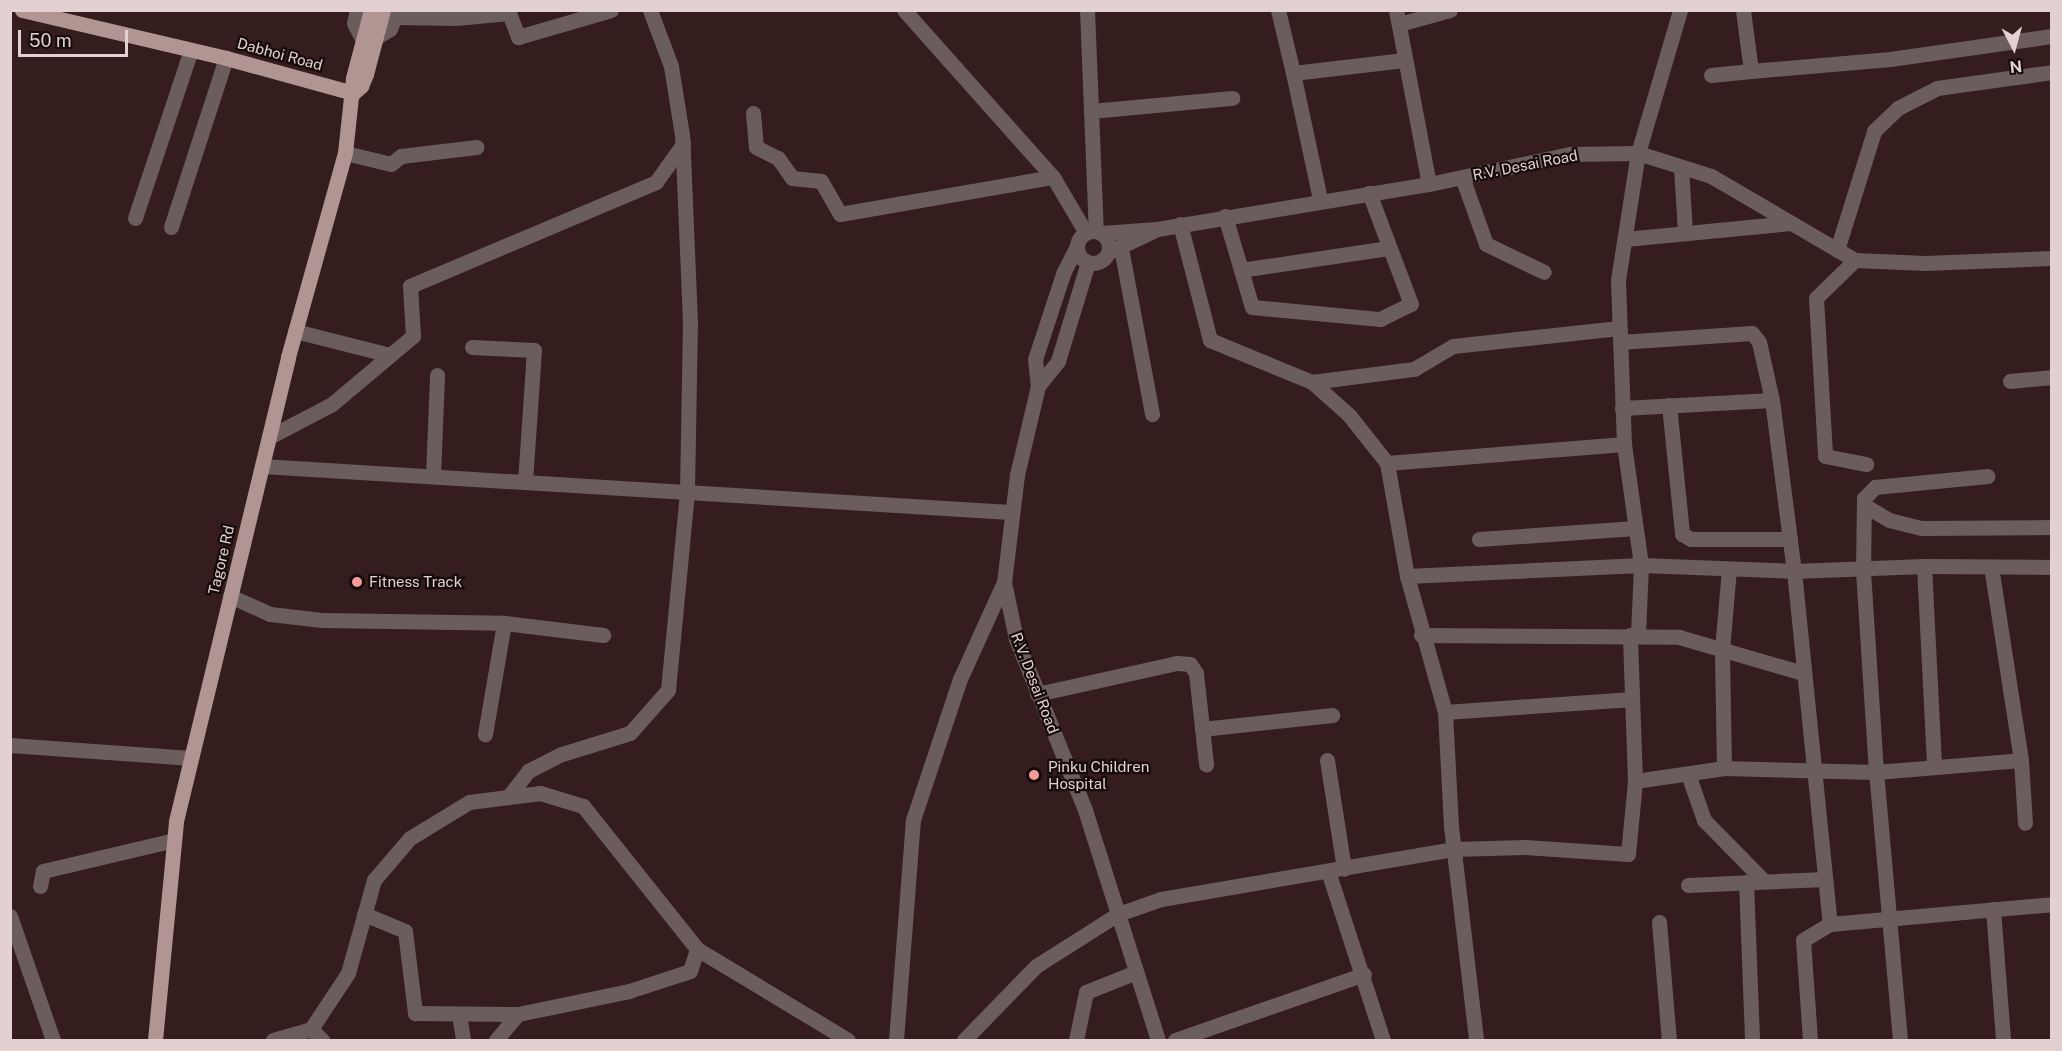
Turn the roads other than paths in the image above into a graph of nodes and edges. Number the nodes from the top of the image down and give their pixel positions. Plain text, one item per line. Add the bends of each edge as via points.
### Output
1 (22, 10) edge
2 (611, 10) edge
3 (650, 10) edge
4 (904, 10) edge
5 (1087, 10) edge
6 (1278, 10) edge
7 (1450, 10) edge
8 (1680, 10) edge
9 (1743, 10) edge
10 (1397, 17) edge
11 (377, 20) edge
12 (2052, 36) edge
13 (191, 50) junction
14 (226, 58) junction
15 (1404, 60) junction
16 (1751, 71) junction
17 (2052, 72) edge
18 (1293, 73) junction
19 (1711, 75) dead end
20 (353, 93) junction
21 (1232, 98) dead end
22 (1091, 111) junction
23 (753, 113) dead end
24 (683, 144) junction
25 (476, 147) dead end
26 (345, 153) junction
27 (1638, 153) junction
28 (1681, 167) junction
29 (1053, 177) junction
30 (1462, 177) junction
31 (1429, 184) junction
32 (1369, 193) junction
33 (1320, 200) junction
34 (1225, 216) junction
35 (135, 218) dead end
36 (1791, 223) junction
37 (1180, 224) junction
38 (171, 227) dead end
39 (1157, 229) junction
40 (1685, 233) junction
41 (1090, 236) junction
42 (1624, 239) junction
43 (1388, 248) junction
44 (1115, 250) junction
45 (1837, 250) junction
46 (2052, 258) edge
47 (1854, 260) junction
48 (1088, 262) junction
49 (1241, 270) junction
50 (1545, 272) dead end
51 (295, 331) junction
52 (1620, 335) junction
53 (472, 346) dead end
54 (390, 356) junction
55 (436, 375) dead end
56 (2052, 377) edge
57 (2010, 381) dead end
58 (1312, 382) junction
59 (1038, 386) junction
60 (1772, 400) junction
61 (1669, 405) junction
62 (1622, 408) junction
63 (1152, 414) dead end
64 (269, 437) junction
65 (1624, 444) junction
66 (1387, 464) junction
67 (1866, 464) dead end
68 (262, 466) junction
69 (433, 476) junction
70 (1987, 476) dead end
71 (525, 482) junction
72 (687, 492) junction
73 (1864, 505) junction
74 (1010, 512) junction
75 (2052, 527) edge
76 (1636, 528) junction
77 (1790, 538) junction
78 (1479, 539) dead end
79 (1641, 564) junction
80 (1924, 566) junction
81 (1991, 567) junction
82 (2052, 567) edge
83 (1729, 569) junction
84 (1794, 571) junction
85 (1863, 571) junction
86 (1407, 576) junction
87 (1004, 582) junction
88 (230, 596) junction
89 (504, 623) junction
90 (603, 635) dead end
91 (1421, 635) junction
92 (1634, 635) junction
93 (1722, 650) junction
94 (1803, 673) junction
95 (1037, 694) junction
96 (1629, 699) junction
97 (1444, 712) junction
98 (1332, 715) dead end
99 (1202, 729) junction
100 (485, 734) dead end
101 (10, 745) edge
102 (192, 758) junction
103 (1327, 759) dead end
104 (2021, 760) junction
105 (1206, 764) dead end
106 (1934, 765) junction
107 (1724, 768) junction
108 (1876, 772) junction
109 (1814, 773) junction
110 (1688, 774) junction
111 (1635, 782) junction
112 (508, 797) junction
113 (2025, 823) dead end
114 (174, 840) junction
115 (1454, 849) junction
116 (1336, 870) junction
117 (1826, 879) junction
118 (1764, 881) junction
119 (1746, 882) junction
120 (1688, 885) dead end
121 (40, 886) dead end
122 (2052, 904) edge
123 (1993, 909) junction
124 (364, 914) junction
125 (1118, 914) junction
126 (10, 916) edge
127 (1888, 919) junction
128 (1659, 922) dead end
129 (1830, 924) junction
130 (698, 949) junction
131 (1136, 972) junction
132 (1364, 974) junction
133 (459, 1014) junction
134 (518, 1014) junction
135 (311, 1029) junction
136 (53, 1041) edge
137 (155, 1041) edge
138 (273, 1041) edge
139 (322, 1041) edge
140 (463, 1041) edge
141 (496, 1041) edge
142 (848, 1041) edge
143 (896, 1041) edge
144 (964, 1041) edge
145 (1076, 1041) edge
146 (1158, 1041) edge
147 (1175, 1041) edge
148 (1383, 1041) edge
149 (1476, 1041) edge
150 (1669, 1041) edge
151 (1752, 1041) edge
152 (1810, 1041) edge
153 (1900, 1041) edge
154 (2003, 1041) edge

1 - 13 main road, Dabhoi Road
2 - 11 street via 518,37 509,13
3 - 24 street via 671,66
4 - 29 street
5 - 22 street
6 - 18 street
7 - 10 street
8 - 27 street
9 - 16 street
10 - 15 street
11 - 20 main road via 362,86
12 - 16 street via 1890,58
13 - 14 main road, Dabhoi Road
13 - 35 street
14 - 20 main road, Dabhoi Road
14 - 38 street
15 - 18 street
15 - 31 street
16 - 19 street
17 - 45 street via 1937,88 1898,108 1874,131
18 - 33 street
20 - 26 main road, Tagore Rd
21 - 22 street
22 - 41 street
23 - 29 street via 756,147 778,158 792,178 820,181 840,214
24 - 54 street via 656,182 410,286 413,336
24 - 72 street via 690,322
25 - 26 street via 401,156 391,164
26 - 51 main road, Tagore Rd
27 - 28 street, R.V. Desai Road
27 - 30 street, R.V. Desai Road via 1570,154
27 - 42 street
28 - 36 street, R.V. Desai Road via 1711,176
28 - 40 street
29 - 41 street
30 - 31 street, R.V. Desai Road
30 - 50 street via 1485,244
31 - 32 street, R.V. Desai Road
32 - 33 street, R.V. Desai Road
32 - 43 street
33 - 34 street, R.V. Desai Road
34 - 37 street, R.V. Desai Road
34 - 49 street
36 - 40 street
36 - 45 street, R.V. Desai Road
37 - 39 street, R.V. Desai Road
37 - 58 street via 1210,340
39 - 41 street, R.V. Desai Road
39 - 44 street, R.V. Desai Road
40 - 42 street
41 - 44 street via 1108,241
41 - 48 street via 1080,256
41 - 59 street, R.V. Desai Road via 1064,274 1035,358
42 - 52 street via 1618,280
43 - 49 street
43 - 49 street via 1411,304 1380,319 1252,307
44 - 48 street, R.V. Desai Road via 1103,260
44 - 63 street
45 - 47 street, R.V. Desai Road
46 - 47 street, R.V. Desai Road via 1925,263
47 - 67 street via 1816,298 1825,456
48 - 59 street, R.V. Desai Road via 1058,361
51 - 54 street
51 - 64 main road, Tagore Rd
52 - 58 street via 1453,346 1414,369
52 - 60 street via 1752,333 1759,342
52 - 62 street
53 - 71 street via 534,350
54 - 64 street via 333,404
55 - 69 street
56 - 57 street
58 - 66 street via 1349,415
59 - 74 street, R.V. Desai Road
60 - 61 street
60 - 77 street
61 - 62 street
61 - 77 street via 1682,534 1691,539
62 - 65 street
64 - 68 main road, Tagore Rd
65 - 66 street
65 - 76 street
66 - 86 street
68 - 69 street
68 - 88 main road, Tagore Rd
69 - 71 street
70 - 73 street via 1875,487 1867,492
71 - 72 street
72 - 74 street
72 - 112 street via 668,690 630,733 562,754 528,771
73 - 75 street via 1889,520 1921,528
73 - 85 street
74 - 87 street, R.V. Desai Road
76 - 78 street
76 - 79 street
77 - 84 street
79 - 83 street
79 - 86 street
79 - 92 street
80 - 81 street
80 - 85 street
80 - 106 street
81 - 82 street
81 - 104 street
83 - 84 street
83 - 93 street
84 - 85 street
84 - 94 street
85 - 108 street
86 - 91 street
87 - 95 street, R.V. Desai Road via 1016,639
87 - 143 street via 960,679 913,820
88 - 89 street via 270,614 322,620
88 - 102 main road, Tagore Rd
89 - 90 street
89 - 100 street
91 - 92 street
91 - 97 street
92 - 93 street via 1679,637
92 - 96 street
93 - 94 street
93 - 107 street
94 - 109 street
95 - 99 street via 1184,663 1196,673
95 - 125 street, R.V. Desai Road via 1085,810
96 - 97 street
96 - 111 street
97 - 115 street
98 - 99 street
99 - 105 street
101 - 102 street
102 - 114 main road, Tagore Rd
103 - 116 street
104 - 106 street
104 - 113 street
106 - 108 street
107 - 109 street
107 - 110 street
108 - 109 street
108 - 127 street
109 - 117 street
110 - 111 street
110 - 118 street via 1704,820
111 - 115 street via 1628,854 1525,847
112 - 124 street via 469,802 410,838 374,880
112 - 130 street via 540,793 583,806
114 - 121 street via 44,871
114 - 137 main road, Tagore Rd
115 - 116 street
115 - 149 street
116 - 125 street via 1161,899
116 - 132 street
117 - 118 street
117 - 129 street
118 - 119 street
119 - 120 street
119 - 151 street
122 - 123 street
123 - 127 street
123 - 154 street
124 - 133 street via 405,931 416,1013
124 - 135 street via 348,972
125 - 131 street, R.V. Desai Road
125 - 144 street via 1036,966
126 - 136 street
127 - 129 street
127 - 153 street
128 - 150 street
129 - 152 street via 1803,940
130 - 134 street via 690,971 629,991
130 - 142 street
131 - 145 street via 1086,992
131 - 146 street, R.V. Desai Road
132 - 147 street
132 - 148 street
133 - 134 street
133 - 140 street
134 - 141 street
135 - 138 street
135 - 139 street

